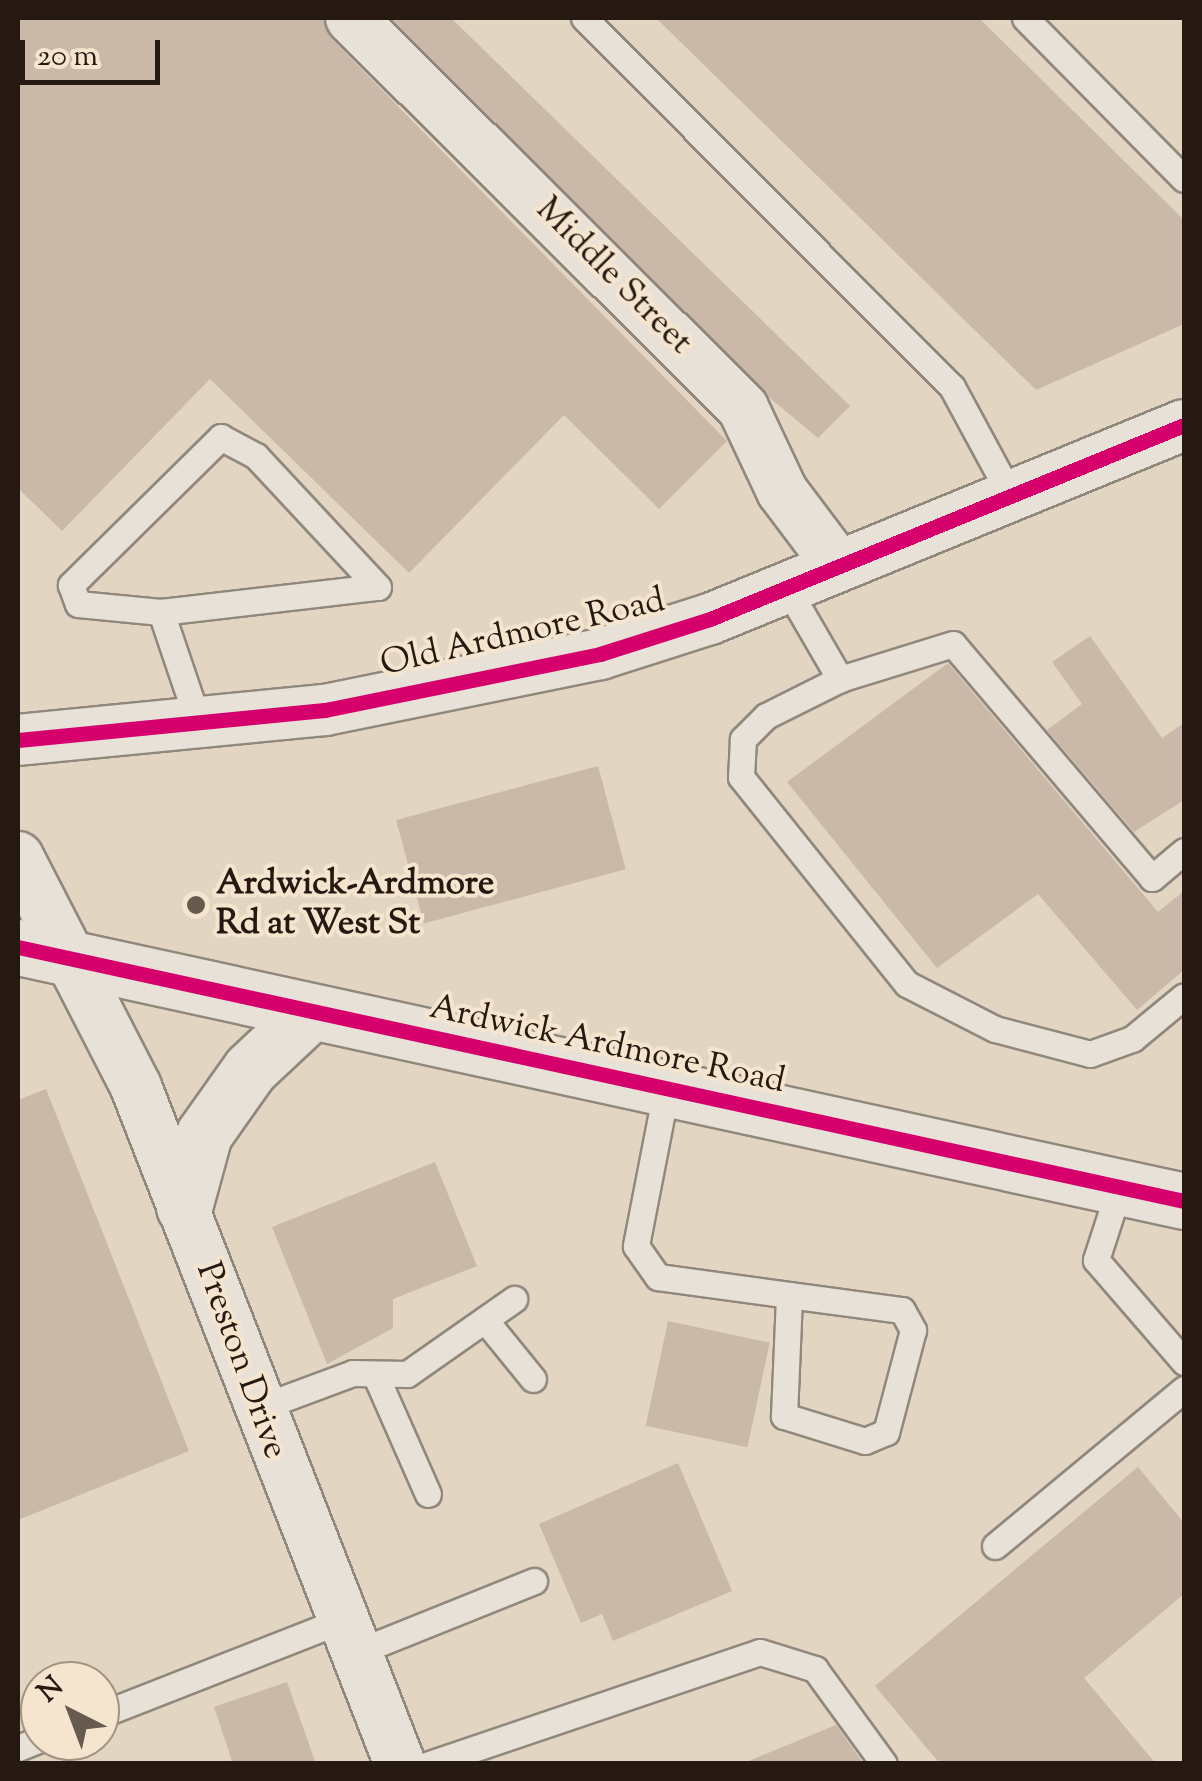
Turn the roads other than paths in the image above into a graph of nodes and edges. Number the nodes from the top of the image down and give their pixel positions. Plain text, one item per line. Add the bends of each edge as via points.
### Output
1 (351, 18) edge
2 (584, 18) edge
3 (1025, 18) edge
4 (1184, 179) edge
5 (1184, 425) edge
6 (1011, 496) junction
7 (837, 564) junction
8 (786, 586) junction
9 (161, 612) junction
10 (840, 679) junction
11 (198, 724) junction
12 (18, 740) edge
13 (1184, 851) edge
14 (18, 857) edge
15 (18, 947) edge
16 (73, 962) junction
17 (1184, 996) edge
18 (311, 1012) junction
19 (666, 1090) junction
20 (1120, 1186) junction
21 (1184, 1200) edge
22 (184, 1207) junction
23 (789, 1294) junction
24 (514, 1300) dead end
25 (485, 1320) junction
26 (1184, 1362) edge
27 (375, 1374) junction
28 (533, 1380) dead end
29 (1184, 1389) edge
30 (256, 1409) junction
31 (428, 1494) dead end
32 (994, 1546) dead end
33 (534, 1580) dead end
34 (349, 1636) junction
35 (120, 1709) edge
36 (400, 1764) edge
37 (429, 1764) edge
38 (884, 1764) edge

1 - 7 street, Middle Street via 744,408 782,491
2 - 6 lane via 942,376
3 - 4 lane
5 - 6 street, Old Ardmore Road
6 - 7 street, Old Ardmore Road
7 - 8 street, Old Ardmore Road
8 - 10 lane
8 - 11 street, Old Ardmore Road via 600,654 324,710
9 - 9 lane via 78,604 70,585 222,437 256,456 378,587
9 - 11 lane
10 - 13 lane via 952,644 1152,878
10 - 17 lane via 766,716 744,738 741,777 907,984 995,1029 1090,1054 1132,1039
11 - 12 street, Old Ardmore Road
14 - 16 street, Preston Drive
15 - 16 main road, Ardwick Ardmore Road
16 - 18 main road, Ardwick Ardmore Road
16 - 22 street, Preston Drive
18 - 19 main road, Ardwick Ardmore Road
18 - 22 main road via 250,1069 204,1134
19 - 20 main road, Ardwick Ardmore Road
19 - 23 lane via 636,1246 658,1278
20 - 21 main road, Ardwick Ardmore Road
20 - 26 lane via 1096,1260
22 - 30 street, Preston Drive
23 - 23 lane via 902,1310 913,1330 886,1432 865,1442 784,1416
24 - 25 lane
25 - 27 lane via 407,1374
25 - 28 lane
27 - 30 lane via 353,1372
27 - 31 lane
29 - 32 lane
30 - 34 street, Preston Drive
33 - 34 lane
34 - 35 lane
34 - 36 street, Preston Drive
37 - 38 lane via 760,1652 816,1669

